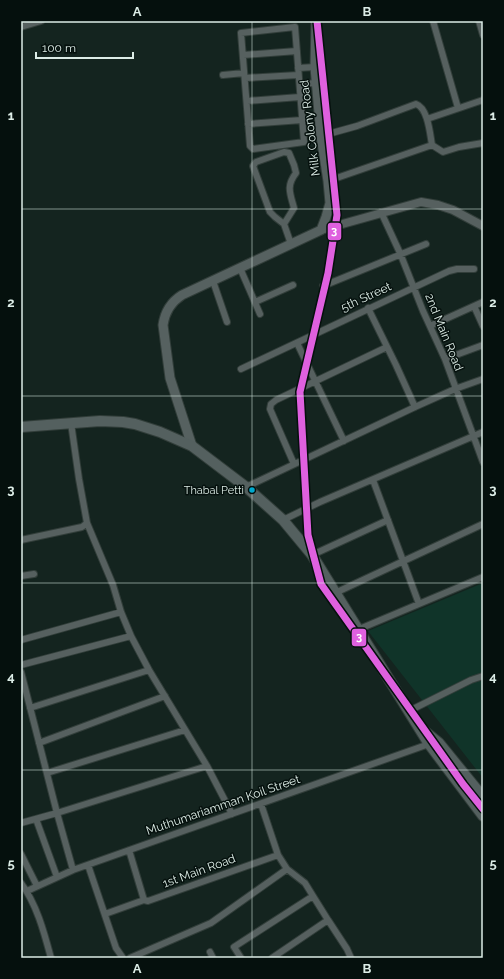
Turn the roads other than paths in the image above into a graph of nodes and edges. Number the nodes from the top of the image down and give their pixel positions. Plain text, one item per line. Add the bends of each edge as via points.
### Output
1 (41, 21) edge
2 (316, 21) edge
3 (433, 21) edge
4 (479, 21) edge
5 (21, 27) edge
6 (483, 35) edge
7 (297, 50) junction
8 (243, 55) junction
9 (315, 67) junction
10 (298, 72) junction
11 (224, 75) dead end
12 (244, 75) junction
13 (317, 83) junction
14 (300, 84) junction
15 (300, 96) junction
16 (483, 100) edge
17 (246, 101) junction
18 (458, 108) junction
19 (427, 119) junction
20 (302, 120) junction
21 (248, 124) junction
22 (321, 136) junction
23 (483, 143) edge
24 (432, 145) junction
25 (328, 181) junction
26 (381, 212) junction
27 (284, 224) junction
28 (483, 226) edge
29 (321, 230) junction
30 (291, 244) junction
31 (426, 244) dead end
32 (400, 253) junction
33 (240, 268) junction
34 (474, 269) dead end
35 (213, 281) junction
36 (293, 285) dead end
37 (323, 286) dead end
38 (414, 288) junction
39 (255, 302) junction
40 (483, 302) edge
41 (474, 306) junction
42 (368, 308) junction
43 (260, 314) dead end
44 (227, 322) dead end
45 (430, 326) junction
46 (483, 326) edge
47 (297, 343) junction
48 (483, 345) edge
49 (387, 347) junction
50 (445, 359) junction
51 (241, 369) dead end
52 (483, 379) edge
53 (316, 381) junction
54 (455, 389) junction
55 (415, 407) junction
56 (71, 423) junction
57 (21, 427) edge
58 (483, 432) edge
59 (474, 436) junction
60 (344, 440) junction
61 (192, 446) junction
62 (483, 462) edge
63 (294, 464) junction
64 (373, 480) junction
65 (246, 487) junction
66 (283, 520) junction
67 (388, 520) junction
68 (87, 523) junction
69 (483, 524) edge
70 (21, 540) edge
71 (312, 556) junction
72 (404, 561) junction
73 (34, 574) dead end
74 (21, 576) edge
75 (483, 577) edge
76 (335, 593) junction
77 (418, 604) junction
78 (122, 612) junction
79 (357, 630) junction
80 (131, 636) junction
81 (21, 640) edge
82 (21, 665) edge
83 (149, 670) junction
84 (21, 672) edge
85 (483, 676) edge
86 (165, 696) junction
87 (28, 700) junction
88 (21, 702) edge
89 (30, 708) junction
90 (409, 711) junction
91 (418, 726) junction
92 (185, 730) junction
93 (39, 743) junction
94 (429, 744) junction
95 (207, 766) junction
96 (47, 773) junction
97 (483, 797) edge
98 (261, 804) junction
99 (57, 813) junction
100 (232, 814) junction
101 (483, 816) edge
102 (36, 819) junction
103 (21, 823) edge
104 (129, 850) junction
105 (21, 854) edge
106 (278, 855) junction
107 (88, 865) junction
108 (288, 869) junction
109 (73, 870) junction
110 (57, 877) junction
111 (21, 883) edge
112 (37, 886) junction
113 (27, 891) junction
114 (313, 896) junction
115 (144, 900) junction
116 (105, 914) junction
117 (328, 920) junction
118 (51, 958) edge
119 (123, 958) edge
120 (130, 958) edge
121 (240, 958) edge
122 (272, 958) edge
123 (351, 958) edge

1 - 5 street
2 - 9 main road, Milk Colony Road
3 - 18 street
4 - 6 street
7 - 8 street
7 - 8 street via 295,27 241,33
7 - 10 street
8 - 12 street
9 - 10 street
9 - 13 main road, Milk Colony Road
10 - 12 street
10 - 14 street
11 - 12 street
12 - 17 street
13 - 14 street
13 - 22 main road, Milk Colony Road
14 - 15 street
15 - 17 street
15 - 20 street
16 - 18 street
17 - 21 street
18 - 19 street
19 - 22 street via 421,107 416,104 357,126
19 - 24 street
20 - 21 street
20 - 21 street via 304,142 253,149 250,146
22 - 25 main road, Milk Colony Road
23 - 24 street via 443,152
24 - 25 street
25 - 29 main road, Milk Colony Road via 330,203
26 - 28 street via 415,203 430,203 453,210
26 - 29 street
26 - 32 street, 2nd Main Road
27 - 27 street via 270,212 253,166 256,162 284,152 289,153 296,173 290,180 294,208
27 - 30 street
29 - 30 main road
30 - 33 main road
31 - 32 street
32 - 37 street
32 - 38 street, 2nd Main Road
33 - 35 main road
33 - 39 street
34 - 38 street, 5th Street via 453,269
35 - 44 street
35 - 61 main road via 177,299 166,312 163,325 170,378
36 - 39 street
38 - 42 street, 5th Street
38 - 45 street, 2nd Main Road
39 - 43 street
40 - 41 street
41 - 45 street
41 - 46 street
42 - 47 street, 5th Street
42 - 49 street
45 - 50 street, 2nd Main Road
47 - 51 street, 5th Street
47 - 53 street
48 - 50 street
49 - 53 street
49 - 55 street
50 - 54 street, 2nd Main Road
52 - 54 street
53 - 60 street
53 - 63 street via 271,404 270,409
54 - 55 street
54 - 59 street, 2nd Main Road
55 - 60 street
56 - 57 main road
56 - 61 main road via 123,422 160,432
56 - 68 street
58 - 59 street
59 - 62 street, 2nd Main Road
59 - 64 street
60 - 63 street
61 - 65 main road
63 - 65 street
64 - 66 street
64 - 67 street
65 - 66 main road
66 - 71 main road
67 - 71 street
67 - 72 street
68 - 70 street via 82,527
68 - 78 street
69 - 72 street
71 - 76 main road
72 - 76 street
72 - 77 street
73 - 74 street
75 - 77 street
76 - 79 main road
77 - 79 street
78 - 80 street
78 - 81 street
79 - 90 main road
80 - 82 street
80 - 83 street
83 - 86 street
83 - 89 street
84 - 87 street
85 - 90 street
86 - 92 street
86 - 93 street
87 - 88 street
87 - 89 street
89 - 93 street
90 - 91 main road
91 - 94 main road
91 - 97 main road via 439,742
92 - 95 street
92 - 96 street
93 - 96 street
94 - 98 street, Muthumariamman Koil Street
94 - 101 main road
95 - 99 street
95 - 100 street
96 - 99 street
98 - 100 street, Muthumariamman Koil Street
98 - 106 street
99 - 102 street
99 - 109 street
100 - 104 street, Muthumariamman Koil Street
102 - 103 street
102 - 110 street
104 - 107 street, Muthumariamman Koil Street
104 - 115 street
105 - 112 street
106 - 108 street
106 - 115 street, 1st Main Road via 148,901
107 - 109 street, Muthumariamman Koil Street
107 - 116 street
108 - 114 street via 305,883
108 - 120 street via 211,923
109 - 110 street, Muthumariamman Koil Street
110 - 112 street, Muthumariamman Koil Street
111 - 113 street
112 - 113 street, Muthumariamman Koil Street
113 - 118 street via 41,921
114 - 117 street
114 - 121 street via 234,947
115 - 116 street, 1st Main Road
116 - 119 street via 116,948
117 - 122 street
117 - 123 street

